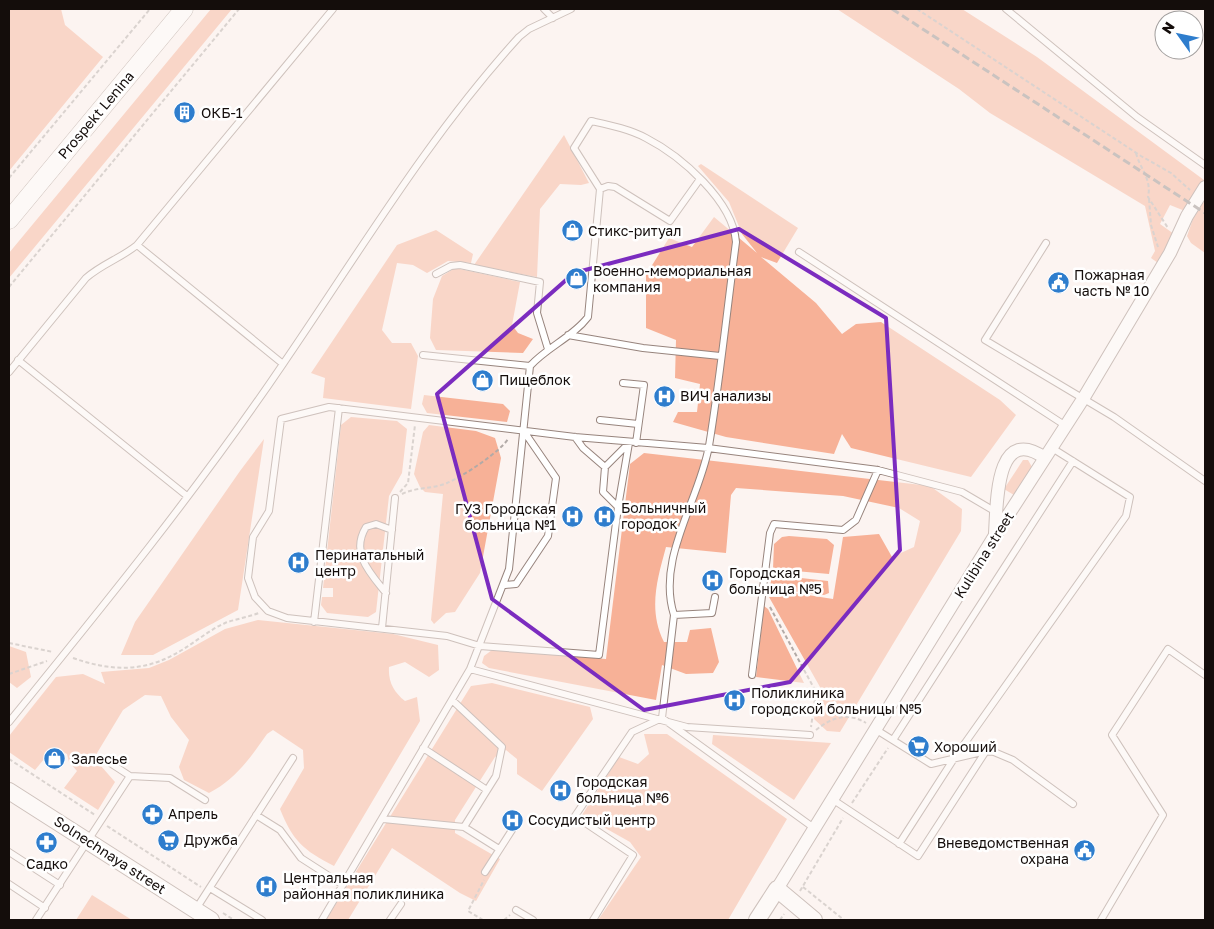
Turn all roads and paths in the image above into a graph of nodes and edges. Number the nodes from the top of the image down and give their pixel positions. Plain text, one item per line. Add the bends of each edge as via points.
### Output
1 (150, 9) edge
2 (184, 9) edge
3 (239, 9) edge
4 (333, 9) edge
5 (544, 9) edge
6 (571, 9) edge
7 (917, 9) edge
8 (1006, 9) edge
9 (553, 18) junction
10 (1136, 153) junction
11 (1205, 166) edge
12 (9, 178) edge
13 (700, 179) junction
14 (600, 189) junction
15 (1201, 195) edge
16 (1148, 196) junction
17 (9, 220) edge
18 (1046, 243) dead end
19 (1174, 244) junction
20 (137, 245) junction
21 (799, 252) dead end
22 (1161, 268) junction
23 (436, 274) dead end
24 (9, 287) edge
25 (568, 335) junction
26 (548, 349) junction
27 (423, 355) dead end
28 (720, 356) junction
29 (18, 360) junction
30 (283, 364) junction
31 (530, 366) junction
32 (9, 372) edge
33 (623, 383) dead end
34 (1083, 400) junction
35 (339, 408) junction
36 (416, 418) junction
37 (600, 420) dead end
38 (638, 424) junction
39 (1066, 426) junction
40 (513, 428) junction
41 (523, 430) junction
42 (575, 437) junction
43 (632, 443) junction
44 (708, 448) junction
45 (1048, 453) junction
46 (1073, 461) junction
47 (605, 467) junction
48 (878, 470) junction
49 (1205, 481) edge
50 (188, 496) junction
51 (395, 498) junction
52 (618, 507) junction
53 (997, 513) junction
54 (392, 530) junction
55 (994, 536) junction
56 (322, 550) junction
57 (360, 554) junction
58 (505, 585) junction
59 (762, 592) junction
60 (386, 593) junction
61 (715, 597) dead end
62 (268, 611) junction
63 (674, 615) junction
64 (314, 622) junction
65 (382, 628) junction
66 (9, 643) edge
67 (480, 646) junction
68 (64, 655) junction
69 (97, 667) dead end
70 (470, 669) junction
71 (1205, 674) edge
72 (752, 675) dead end
73 (452, 700) junction
74 (662, 718) junction
75 (9, 722) edge
76 (875, 729) junction
77 (810, 735) junction
78 (893, 740) junction
79 (423, 748) junction
80 (986, 751) junction
81 (293, 758) dead end
82 (955, 758) junction
83 (9, 759) edge
84 (107, 761) dead end
85 (130, 776) junction
86 (9, 790) edge
87 (487, 790) junction
88 (832, 799) junction
89 (205, 800) dead end
90 (1073, 804) dead end
91 (848, 810) junction
92 (256, 815) junction
93 (383, 820) junction
94 (101, 821) junction
95 (464, 827) junction
96 (814, 828) junction
97 (512, 830) dead end
98 (88, 841) junction
99 (899, 844) junction
100 (499, 849) junction
101 (9, 852) edge
102 (484, 872) joint
103 (9, 884) edge
104 (60, 885) junction
105 (343, 886) junction
106 (802, 887) junction
107 (777, 888) junction
108 (209, 890) junction
109 (792, 902) junction
110 (401, 904) dead end
111 (44, 908) junction
112 (196, 910) junction
113 (516, 910) dead end
114 (36, 920) edge
115 (210, 920) edge
116 (262, 920) edge
117 (322, 920) edge
118 (390, 920) edge
119 (483, 920) edge
120 (532, 920) edge
121 (593, 920) edge
122 (757, 920) edge
123 (780, 920) edge
124 (814, 920) edge
125 (844, 920) edge
126 (1101, 920) edge

1 - 12 path
2 - 17 main road, Prospekt Lenina
3 - 24 path
4 - 20 lane
5 - 9 lane
6 - 9 lane
7 - 10 path
8 - 11 lane via 1137,117
9 - 30 lane via 519,37 440,131
10 - 15 path
10 - 16 path via 1138,163 1147,175
13 - 14 lane via 670,221 615,187
13 - 14 lane via 646,138 591,121 574,148
13 - 28 lane via 727,210 735,231
14 - 25 lane via 588,317
15 - 19 street, Kulibina street
16 - 19 path
16 - 22 path
18 - 34 lane via 985,340
19 - 22 street, Kulibina street
20 - 29 lane via 86,278
20 - 30 lane
21 - 39 lane
22 - 34 street, Kulibina street
23 - 26 lane via 450,266 460,265 540,282 537,313
25 - 26 lane
25 - 28 lane via 643,348
26 - 31 lane
27 - 31 lane
28 - 44 lane
29 - 32 lane
29 - 50 lane
30 - 50 lane
31 - 41 lane
33 - 38 lane via 644,385
34 - 39 street, Kulibina street
34 - 49 lane via 1114,417
35 - 36 lane
35 - 56 lane
35 - 62 lane via 329,407 281,418 269,510 253,537 248,578 255,597
36 - 40 lane
36 - 51 path via 408,483
37 - 38 lane
38 - 43 lane
39 - 45 street, Kulibina street
40 - 41 lane
40 - 51 path via 506,442 447,483 413,489
41 - 42 lane
41 - 58 lane
41 - 58 lane via 556,478 548,536 516,584
42 - 43 lane
42 - 47 lane
43 - 44 lane
43 - 47 lane
43 - 52 lane
44 - 48 lane
44 - 63 lane via 674,555 670,600
45 - 46 lane
45 - 53 street via 1026,448 1016,451 998,481
45 - 55 street, Kulibina street
46 - 78 lane
46 - 82 lane via 1130,496 1126,516
47 - 52 lane via 603,492
48 - 53 lane via 962,492
48 - 59 lane via 856,520 843,530 774,524
50 - 68 lane
51 - 54 lane
52 - 67 lane via 599,655
53 - 55 street
54 - 57 lane via 376,524 366,527
54 - 60 lane
55 - 76 street, Kulibina street
56 - 57 path
56 - 64 lane
57 - 60 lane
58 - 67 lane
59 - 72 lane
59 - 77 path via 816,692
60 - 65 lane
61 - 63 lane via 712,613
62 - 64 lane
62 - 69 path via 225,623 171,656 145,665 113,669
63 - 74 lane
64 - 65 lane
65 - 67 lane via 447,636
66 - 68 path
67 - 70 lane
68 - 75 lane
70 - 73 lane
70 - 74 lane
71 - 126 lane via 1168,649 1112,735 1163,815
73 - 79 lane
73 - 87 lane via 502,747 496,776
74 - 77 lane via 688,727
74 - 96 lane
74 - 121 lane via 632,732 575,816 633,855
76 - 77 path via 857,718 842,716 824,723
76 - 78 lane
76 - 88 street, Kulibina street
78 - 82 lane via 931,764
78 - 91 path
79 - 87 lane
79 - 93 lane
80 - 82 lane
80 - 90 lane via 1013,760
80 - 99 lane via 918,856
81 - 92 lane
82 - 99 lane
83 - 94 path
84 - 85 lane
85 - 89 lane via 170,778
85 - 94 lane
86 - 98 street, Solnechnaya street
87 - 95 lane
88 - 91 lane
88 - 96 street, Kulibina street
91 - 99 lane
91 - 106 path
92 - 105 lane via 280,830 301,858
92 - 108 lane
93 - 95 lane
93 - 105 lane
94 - 98 lane
94 - 108 path
95 - 100 lane
96 - 107 street, Kulibina street
97 - 100 lane
98 - 104 lane
98 - 112 street, Solnechnaya street
100 - 102 lane
101 - 104 lane
102 - 119 path via 483,885 468,911
103 - 111 lane
104 - 111 lane
105 - 117 lane
106 - 109 path
106 - 125 path
107 - 109 street
107 - 122 street, Kulibina street
108 - 112 lane
108 - 116 lane
109 - 123 path
109 - 124 street
110 - 118 lane
111 - 114 lane
112 - 115 street, Solnechnaya street
113 - 120 lane

